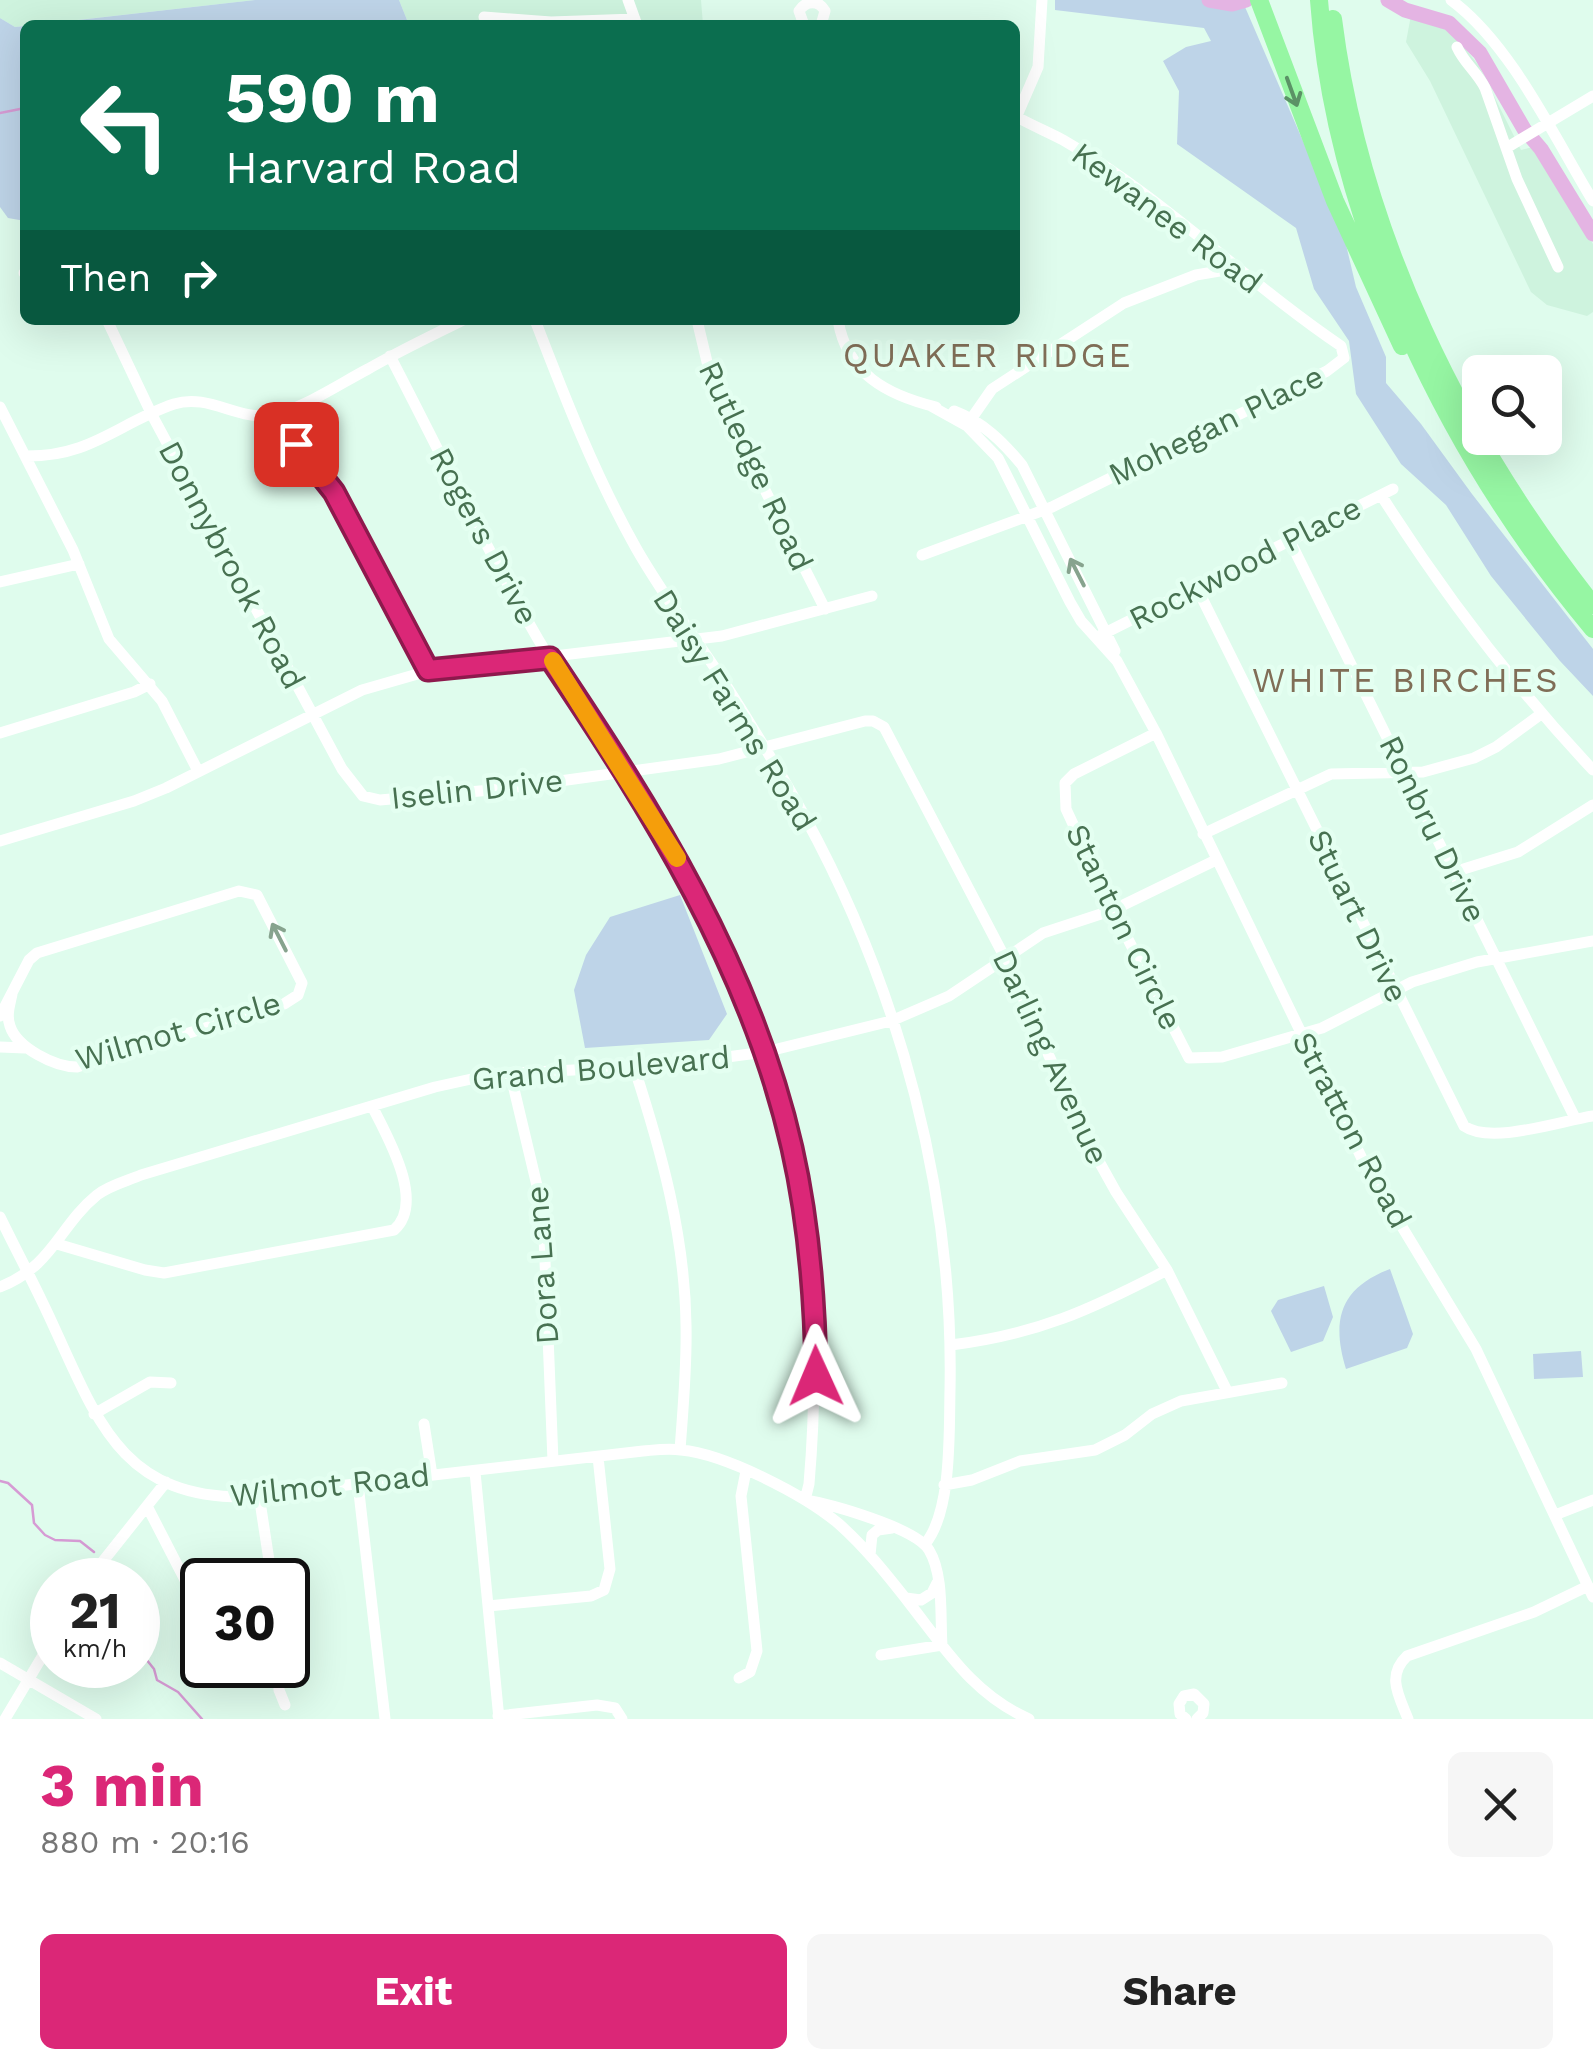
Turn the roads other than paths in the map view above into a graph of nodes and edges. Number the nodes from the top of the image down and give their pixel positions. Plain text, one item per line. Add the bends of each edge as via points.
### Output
1 (1259, 0) edge
2 (1319, 0) edge
3 (1331, 0) edge
4 (1451, 0) edge
5 (1044, 3) edge
6 (484, 17) dead end
7 (524, 20) edge
8 (802, 20) edge
9 (824, 20) edge
10 (1457, 47) dead end
11 (1593, 96) edge
12 (1020, 109) edge
13 (1020, 120) edge
14 (1546, 125) junction
15 (1508, 147) junction
16 (1593, 201) edge
17 (1558, 267) dead end
18 (1237, 268) junction
19 (109, 325) edge
20 (454, 325) edge
21 (537, 325) edge
22 (697, 325) edge
23 (840, 325) edge
24 (1314, 328) joint
25 (390, 356) junction
26 (0, 407) edge
27 (152, 415) junction
28 (273, 415) junction
29 (969, 422) junction
30 (1461, 437) junction
31 (24, 456) junction
32 (1046, 509) junction
33 (1026, 516) junction
34 (1290, 541) junction
35 (922, 554) dead end
36 (79, 564) junction
37 (0, 582) edge
38 (1196, 586) junction
39 (872, 596) dead end
40 (1593, 605) edge
41 (825, 608) junction
42 (1593, 630) edge
43 (1102, 635) junction
44 (694, 640) junction
45 (550, 658) junction
46 (428, 670) junction
47 (150, 684) junction
48 (1540, 714) junction
49 (312, 715) junction
50 (877, 722) joint
51 (0, 733) edge
52 (1156, 733) junction
53 (766, 748) junction
54 (1593, 770) edge
55 (198, 771) junction
56 (623, 772) junction
57 (1405, 772) junction
58 (1295, 789) junction
59 (371, 799) joint
60 (1593, 805) edge
61 (1203, 834) junction
62 (0, 841) edge
63 (1216, 860) junction
64 (1454, 872) junction
65 (1113, 910) junction
66 (1593, 941) edge
67 (1005, 958) junction
68 (1498, 958) junction
69 (1395, 991) junction
70 (12, 994) junction
71 (0, 1016) edge
72 (892, 1021) junction
73 (1301, 1034) junction
74 (0, 1047) edge
75 (31, 1049) junction
76 (765, 1052) junction
77 (634, 1067) junction
78 (515, 1072) junction
79 (372, 1106) junction
80 (1593, 1116) edge
81 (1575, 1118) junction
82 (0, 1217) edge
83 (57, 1244) junction
84 (1167, 1270) junction
85 (28, 1272) junction
86 (0, 1287) edge
87 (950, 1344) junction
88 (1282, 1383) dead end
89 (171, 1384) dead end
90 (1227, 1392) junction
91 (94, 1414) junction
92 (424, 1424) dead end
93 (680, 1450) junction
94 (598, 1457) junction
95 (553, 1461) junction
96 (746, 1471) junction
97 (475, 1472) junction
98 (432, 1474) junction
99 (166, 1482) junction
100 (358, 1484) junction
101 (944, 1485) junction
102 (260, 1496) junction
103 (804, 1500) junction
104 (1593, 1500) edge
105 (148, 1508) junction
106 (1555, 1514) junction
107 (892, 1528) junction
108 (925, 1544) junction
109 (870, 1555) junction
110 (104, 1558) edge
111 (269, 1558) edge
112 (180, 1570) edge
113 (937, 1583) junction
114 (1590, 1591) edge
115 (906, 1598) junction
116 (488, 1606) junction
117 (942, 1644) junction
118 (881, 1655) dead end
119 (0, 1663) edge
120 (739, 1678) dead end
121 (29, 1680) junction
122 (279, 1688) edge
123 (285, 1705) dead end
124 (498, 1717) edge
125 (1200, 1718) edge
126 (5, 1719) edge
127 (96, 1719) edge
128 (385, 1719) edge
129 (622, 1719) edge
130 (1030, 1719) edge
131 (1186, 1719) edge
132 (1408, 1719) edge

1 -> 30 highway via 1373,285 1425,389
2 - 30 highway via 1328,78 1359,202 1404,324
3 - 40 highway via 1356,139 1409,294 1480,440
4 - 14 street via 1492,38
5 - 12 street via 1038,67
6 - 7 street
8 - 9 street via 799,11 812,1 824,7
10 - 15 street via 1480,78
11 - 14 street
13 - 18 street, Kewanee Road via 1108,170
14 - 15 street
14 - 16 street
15 - 17 street
18 - 24 street, Kewanee Road
18 - 29 street via 1196,275 1124,303 992,389
19 - 27 street, Donnybrook Road
20 - 25 street
21 - 44 street, Daisy Farms Road via 598,475
22 - 41 street, Rutledge Road via 712,387
23 - 29 street, Stratton Road via 848,350 872,382
24 - 32 street, Mohegan Place via 1341,346 1339,364
25 - 28 street
25 - 45 street, Rogers Drive
26 - 31 street
27 - 28 street via 197,401
27 - 31 street via 83,448
27 - 49 street, Donnybrook Road
28 - 46 street via 334,492
29 - 32 street, Stratton Road via 1002,440
29 - 33 street, Stratton Road via 998,458
30 - 42 highway
31 - 36 street
32 - 33 street
43 -> 32 street, Stratton Road
33 - 35 street
33 - 43 street, Stratton Road via 1082,621
34 - 38 street, Rockwood Place
34 - 48 street, Rockwood Place via 1387,492 1450,598
34 - 57 street, Ronbru Drive
36 - 37 street
36 - 47 street via 109,639
38 - 43 street, Rockwood Place
38 - 58 street, Stuart Drive
39 - 41 street
41 - 44 street
43 - 52 street, Stratton Road
44 - 45 street
44 - 53 street, Daisy Farms Road
45 - 46 street
45 - 56 street, Rogers Drive
46 - 49 street via 362,690
47 - 51 street
47 - 55 street
48 - 54 street
48 - 57 street via 1474,758
49 - 55 street
49 - 59 street, Donnybrook Road via 352,787
50 - 53 street, Iselin Drive
50 - 67 street, Darling Avenue via 897,746
52 - 61 street, Stratton Road
52 - 65 street, Stanton Circle via 1064,782 1066,809
53 - 56 street, Iselin Drive
53 - 72 street, Daisy Farms Road via 859,933
55 - 62 street via 134,802
56 - 59 street, Iselin Drive
56 - 76 street, Rogers Drive via 710,919
57 - 58 street via 1340,772
57 - 64 street, Ronbru Drive
58 - 61 street
58 - 69 street, Stuart Drive
60 - 64 street via 1518,852
61 - 63 street, Stratton Road
63 - 65 street, Grand Boulevard
63 - 73 street, Stratton Road
64 - 68 street, Ronbru Drive
65 - 67 street, Grand Boulevard via 1043,933
65 - 73 street, Stanton Circle via 1189,1058 1222,1057
66 - 68 street
67 - 72 street, Grand Boulevard via 949,996
67 - 84 street, Darling Avenue via 1086,1138
68 - 69 street
68 - 81 street, Ronbru Drive
69 - 73 street
69 - 81 street, Stuart Drive via 1471,1130 1493,1134
70 - 71 street, Wilmot Circle
70 - 75 street, Wilmot Circle via 10,1026
75 -> 70 street, Wilmot Circle via 77,1067 284,1004 298,996 302,983 256,896 239,891 37,953
72 - 76 street, Grand Boulevard
72 - 87 street, Daisy Farms Road via 934,1181 948,1272
73 - 106 street, Stratton Road via 1378,1189 1476,1349
74 - 75 street, Wilmot Circle
76 - 77 street, Grand Boulevard
76 - 103 street, Rogers Drive via 798,1173 815,1306 814,1426
77 - 78 street, Grand Boulevard
77 - 93 street via 664,1168 684,1282
78 - 79 street, Grand Boulevard
78 - 95 street, Dora Lane via 543,1211
79 - 83 street, Grand Boulevard via 109,1187
79 - 83 street via 404,1180 404,1213 394,1230 164,1273
80 - 81 street, Stuart Drive
82 - 85 street, Wilmot Road
83 - 85 street, Grand Boulevard
84 - 87 street via 1036,1330
84 - 90 street, Darling Avenue
85 - 86 street, Grand Boulevard
85 - 91 street, Wilmot Road
87 - 101 street, Daisy Farms Road
88 - 90 street
89 - 91 street via 150,1382
90 - 101 street via 1165,1407 1086,1453 1020,1461
91 - 99 street, Wilmot Road via 120,1450
92 - 98 street
93 - 94 street, Wilmot Road
93 - 96 street, Wilmot Road
94 - 95 street, Wilmot Road
94 - 116 street via 610,1569 604,1590
95 - 97 street, Wilmot Road
96 - 103 street, Wilmot Road
96 - 120 street via 741,1496 757,1650 750,1672
97 - 98 street, Wilmot Road
97 - 116 street
98 - 100 street, Wilmot Road
99 - 102 street, Wilmot Road via 208,1496
99 - 105 street
100 - 102 street, Wilmot Road
100 - 128 street
101 - 108 street, Daisy Farms Road via 936,1527
102 - 111 street
103 - 107 street, Wilmot Road
103 - 109 street, Wilmot Road
104 - 106 street
105 - 110 street
105 - 112 street
106 - 114 street, Stratton Road
107 - 108 street, Wilmot Road
107 - 109 street via 872,1535
108 - 113 street
109 - 115 street, Wilmot Road
113 - 115 street via 921,1600
113 - 117 street
114 - 132 street via 1407,1656 1394,1679
115 - 117 street, Wilmot Road
116 - 124 street
117 - 118 street
117 - 130 street, Wilmot Road via 976,1686
119 - 121 street
121 - 126 street
121 - 127 street
122 - 123 street
124 - 129 street via 597,1704 611,1706
125 - 131 street via 1204,1704 1189,1694 1179,1704

